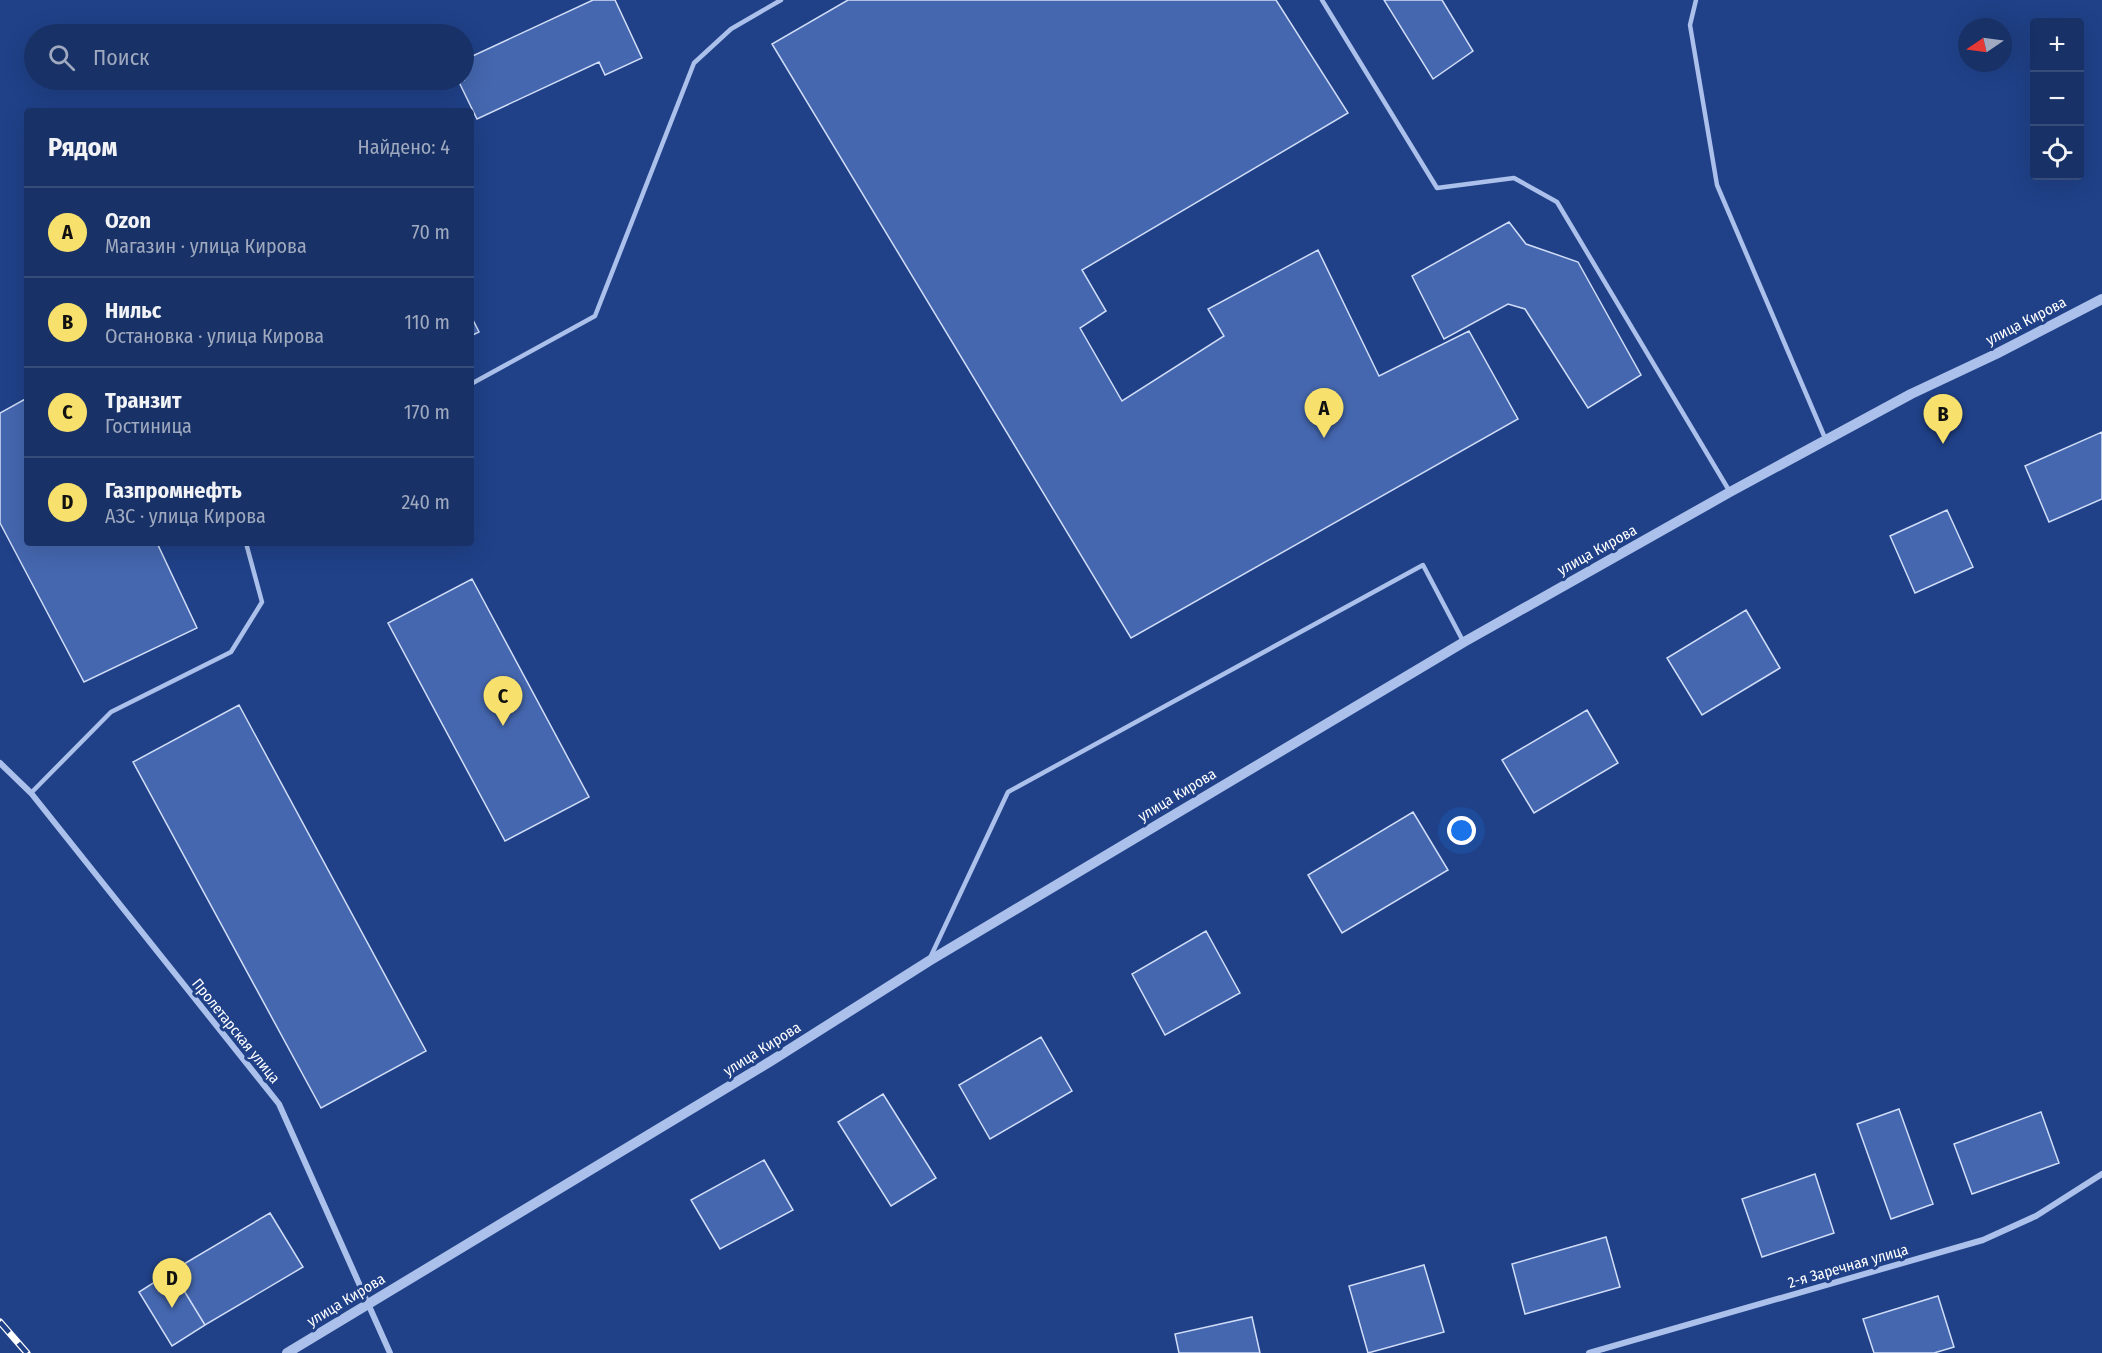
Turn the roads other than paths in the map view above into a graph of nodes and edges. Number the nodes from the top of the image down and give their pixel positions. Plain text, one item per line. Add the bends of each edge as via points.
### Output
1 (781, 0) edge
2 (1323, 0) edge
3 (1696, 0) edge
4 (2102, 299) edge
5 (474, 382) edge
6 (1826, 441) junction
7 (1730, 492) junction
8 (247, 546) edge
9 (1464, 642) junction
10 (0, 763) edge
11 (31, 793) junction
12 (929, 961) junction
13 (2102, 1174) edge
14 (368, 1303) junction
15 (288, 1353) edge
16 (390, 1353) edge
17 (1589, 1353) edge

1 - 5 lane via 731,29 694,63 595,316
2 - 7 lane via 1437,188 1514,178 1557,202
3 - 6 lane via 1690,25 1717,185
4 - 6 street, улица Кирова
6 - 7 street, улица Кирова
7 - 9 street, улица Кирова
8 - 11 lane via 262,602 231,652 111,712
9 - 12 street, улица Кирова
9 - 12 lane via 1423,566 1008,792
10 - 11 street, Пролетарская улица
11 - 14 street, Пролетарская улица via 279,1104
12 - 14 street, улица Кирова via 771,1062
13 - 17 street, 2-я Заречная улица via 2036,1216 1983,1240
14 - 15 street, улица Кирова
14 - 16 street, Пролетарская улица

